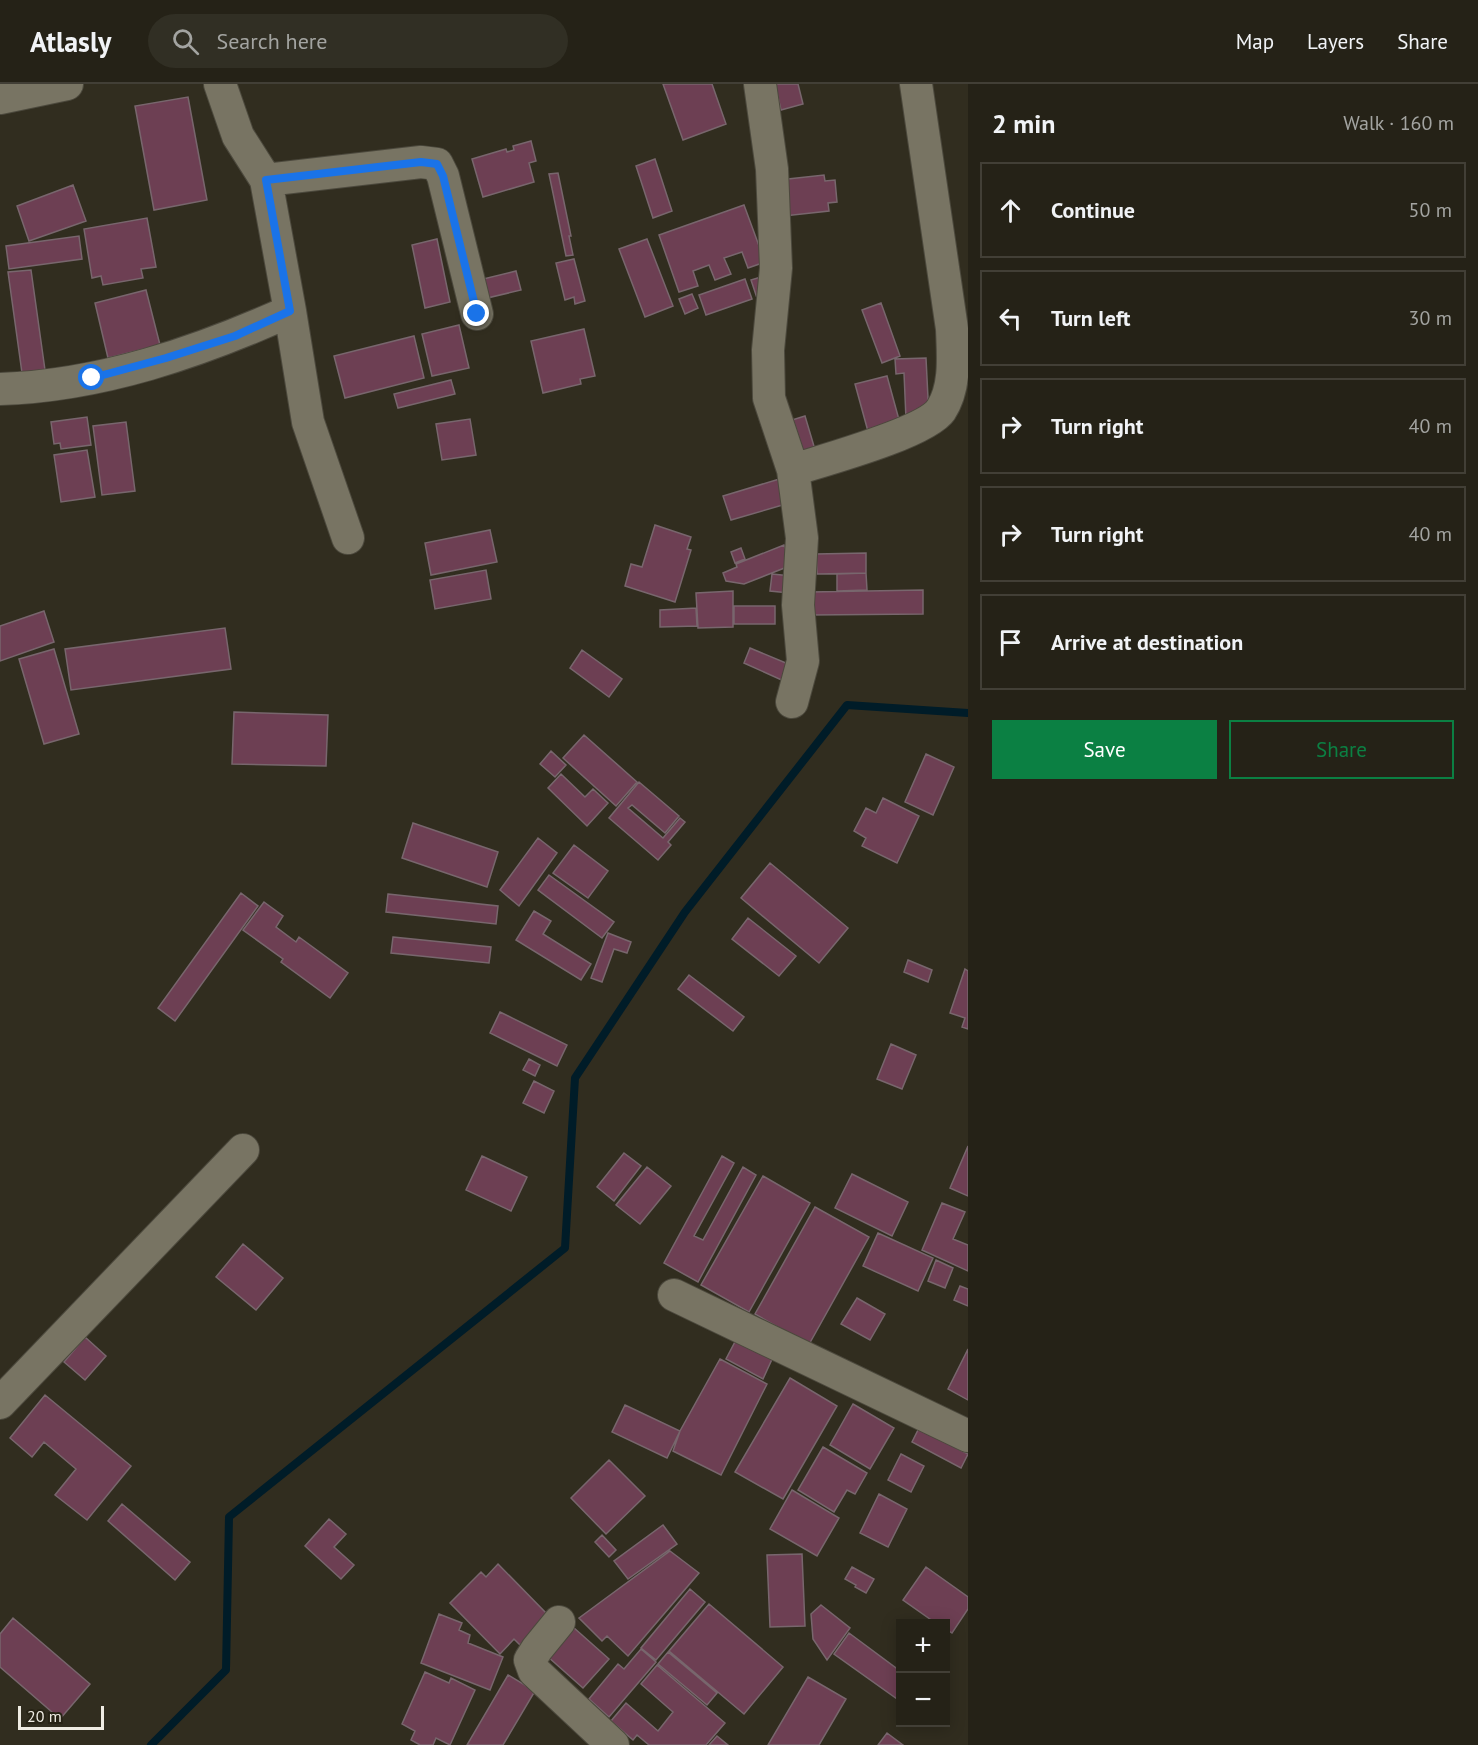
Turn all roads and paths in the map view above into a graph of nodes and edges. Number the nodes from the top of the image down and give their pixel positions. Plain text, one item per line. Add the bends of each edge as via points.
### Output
1 (67, 84) edge
2 (220, 84) edge
3 (760, 84) edge
4 (916, 84) edge
5 (0, 98) edge
6 (266, 180) junction
7 (290, 311) junction
8 (477, 314) dead end
9 (0, 389) edge
10 (793, 470) junction
11 (348, 538) dead end
12 (792, 702) dead end
13 (243, 1150) dead end
14 (674, 1294) dead end
15 (0, 1403) edge
16 (968, 1436) edge
17 (559, 1622) dead end
18 (613, 1745) edge

1 - 5 street
2 - 6 street via 238,136
3 - 10 street via 772,169 776,268 768,350 769,398
4 - 10 street via 952,329 950,388 933,418 912,430
6 - 7 street
6 - 8 street via 421,162 437,164
7 - 9 street via 235,336 92,378
7 - 11 street via 308,422
10 - 12 street via 802,538 798,604 803,661
13 - 15 street
14 - 16 street
17 - 18 street via 530,1660 534,1671

